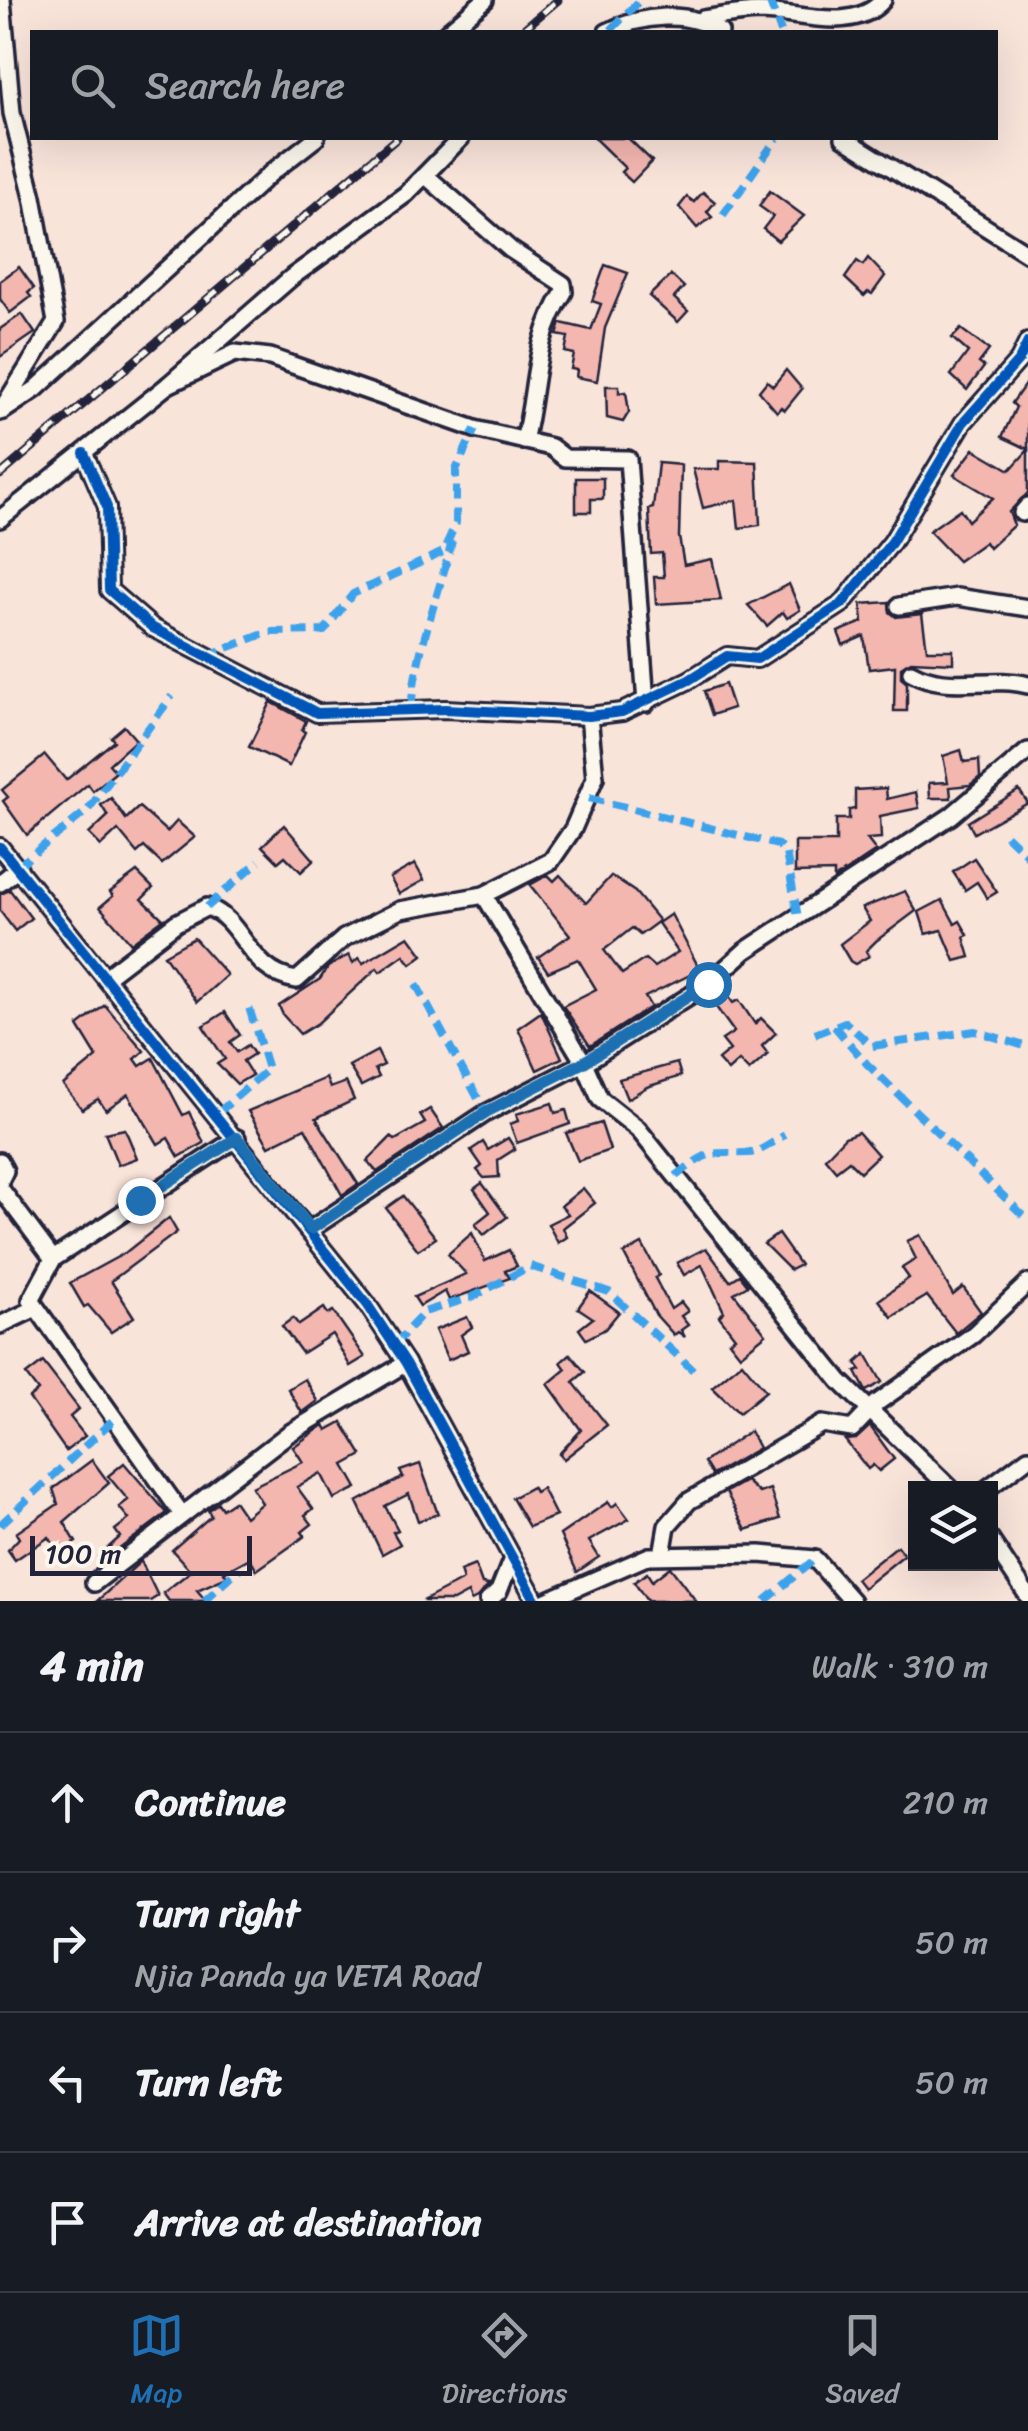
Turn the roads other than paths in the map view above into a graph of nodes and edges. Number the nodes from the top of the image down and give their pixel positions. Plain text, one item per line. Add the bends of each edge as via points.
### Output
1 (2, 0) edge
2 (485, 0) edge
3 (883, 0) edge
4 (703, 20) junction
5 (449, 30) edge
6 (613, 30) edge
7 (717, 30) edge
8 (3, 31) edge
9 (313, 140) edge
10 (459, 140) edge
11 (847, 140) edge
12 (425, 175) junction
13 (1028, 254) edge
14 (1028, 342) edge
15 (168, 385) junction
16 (0, 412) edge
17 (524, 441) junction
18 (84, 454) junction
19 (0, 519) edge
20 (898, 606) dead end
21 (1028, 608) edge
22 (911, 672) dead end
23 (1028, 685) edge
24 (646, 703) junction
25 (589, 716) junction
26 (1028, 751) edge
27 (0, 847) edge
28 (19, 868) junction
29 (0, 884) edge
30 (484, 896) junction
31 (107, 976) junction
32 (584, 1062) junction
33 (237, 1138) junction
34 (0, 1161) edge
35 (0, 1185) edge
36 (311, 1229) junction
37 (53, 1259) junction
38 (1028, 1283) edge
39 (34, 1309) junction
40 (0, 1325) edge
41 (406, 1363) junction
42 (868, 1411) junction
43 (1028, 1458) edge
44 (943, 1481) edge
45 (997, 1481) edge
46 (181, 1513) junction
47 (998, 1551) edge
48 (662, 1555) junction
49 (511, 1561) junction
50 (94, 1583) dead end
51 (1028, 1596) edge
52 (488, 1601) edge
53 (536, 1601) edge
54 (546, 1601) edge
55 (852, 1601) edge

1 - 8 street
2 - 5 street
3 - 4 street via 850,18 758,12
4 - 6 street via 644,20
4 - 7 street
8 - 16 street via 12,113 56,322
9 - 16 street via 36,389
10 - 12 street
11 - 13 street
12 - 15 street via 292,276
12 - 17 street via 511,250 563,284 540,340
14 - 24 street via 963,423 899,531 842,604 757,659 727,656
15 - 17 street via 245,353
15 - 18 street
17 - 24 street via 552,447 565,458 631,461
18 - 19 street
18 - 25 street via 107,507 109,590 153,628 222,665 328,715 446,709
20 - 21 street via 958,597
22 - 23 street via 942,683
24 - 25 street
25 - 30 street via 595,778 572,829 551,860
26 - 32 street via 912,844
27 - 28 street
28 - 29 street
28 - 31 street
30 - 31 street via 400,910 344,938 294,980 262,966 220,914 202,908
30 - 32 street
31 - 33 street
32 - 36 street via 486,1112
32 - 42 street via 600,1099 638,1128
33 - 36 street
33 - 37 street
34 - 35 street
35 - 37 street
36 - 41 street
37 - 39 street via 35,1288
38 - 42 street via 972,1335
39 - 40 street
39 - 46 street
41 - 46 street via 288,1434
41 - 49 street
42 - 44 street
42 - 48 street via 852,1430 822,1424 689,1500 667,1526
43 - 45 street
46 - 50 street
47 - 51 street
48 - 54 street via 638,1559
48 - 55 street via 806,1557 828,1569
49 - 52 street
49 - 53 street

